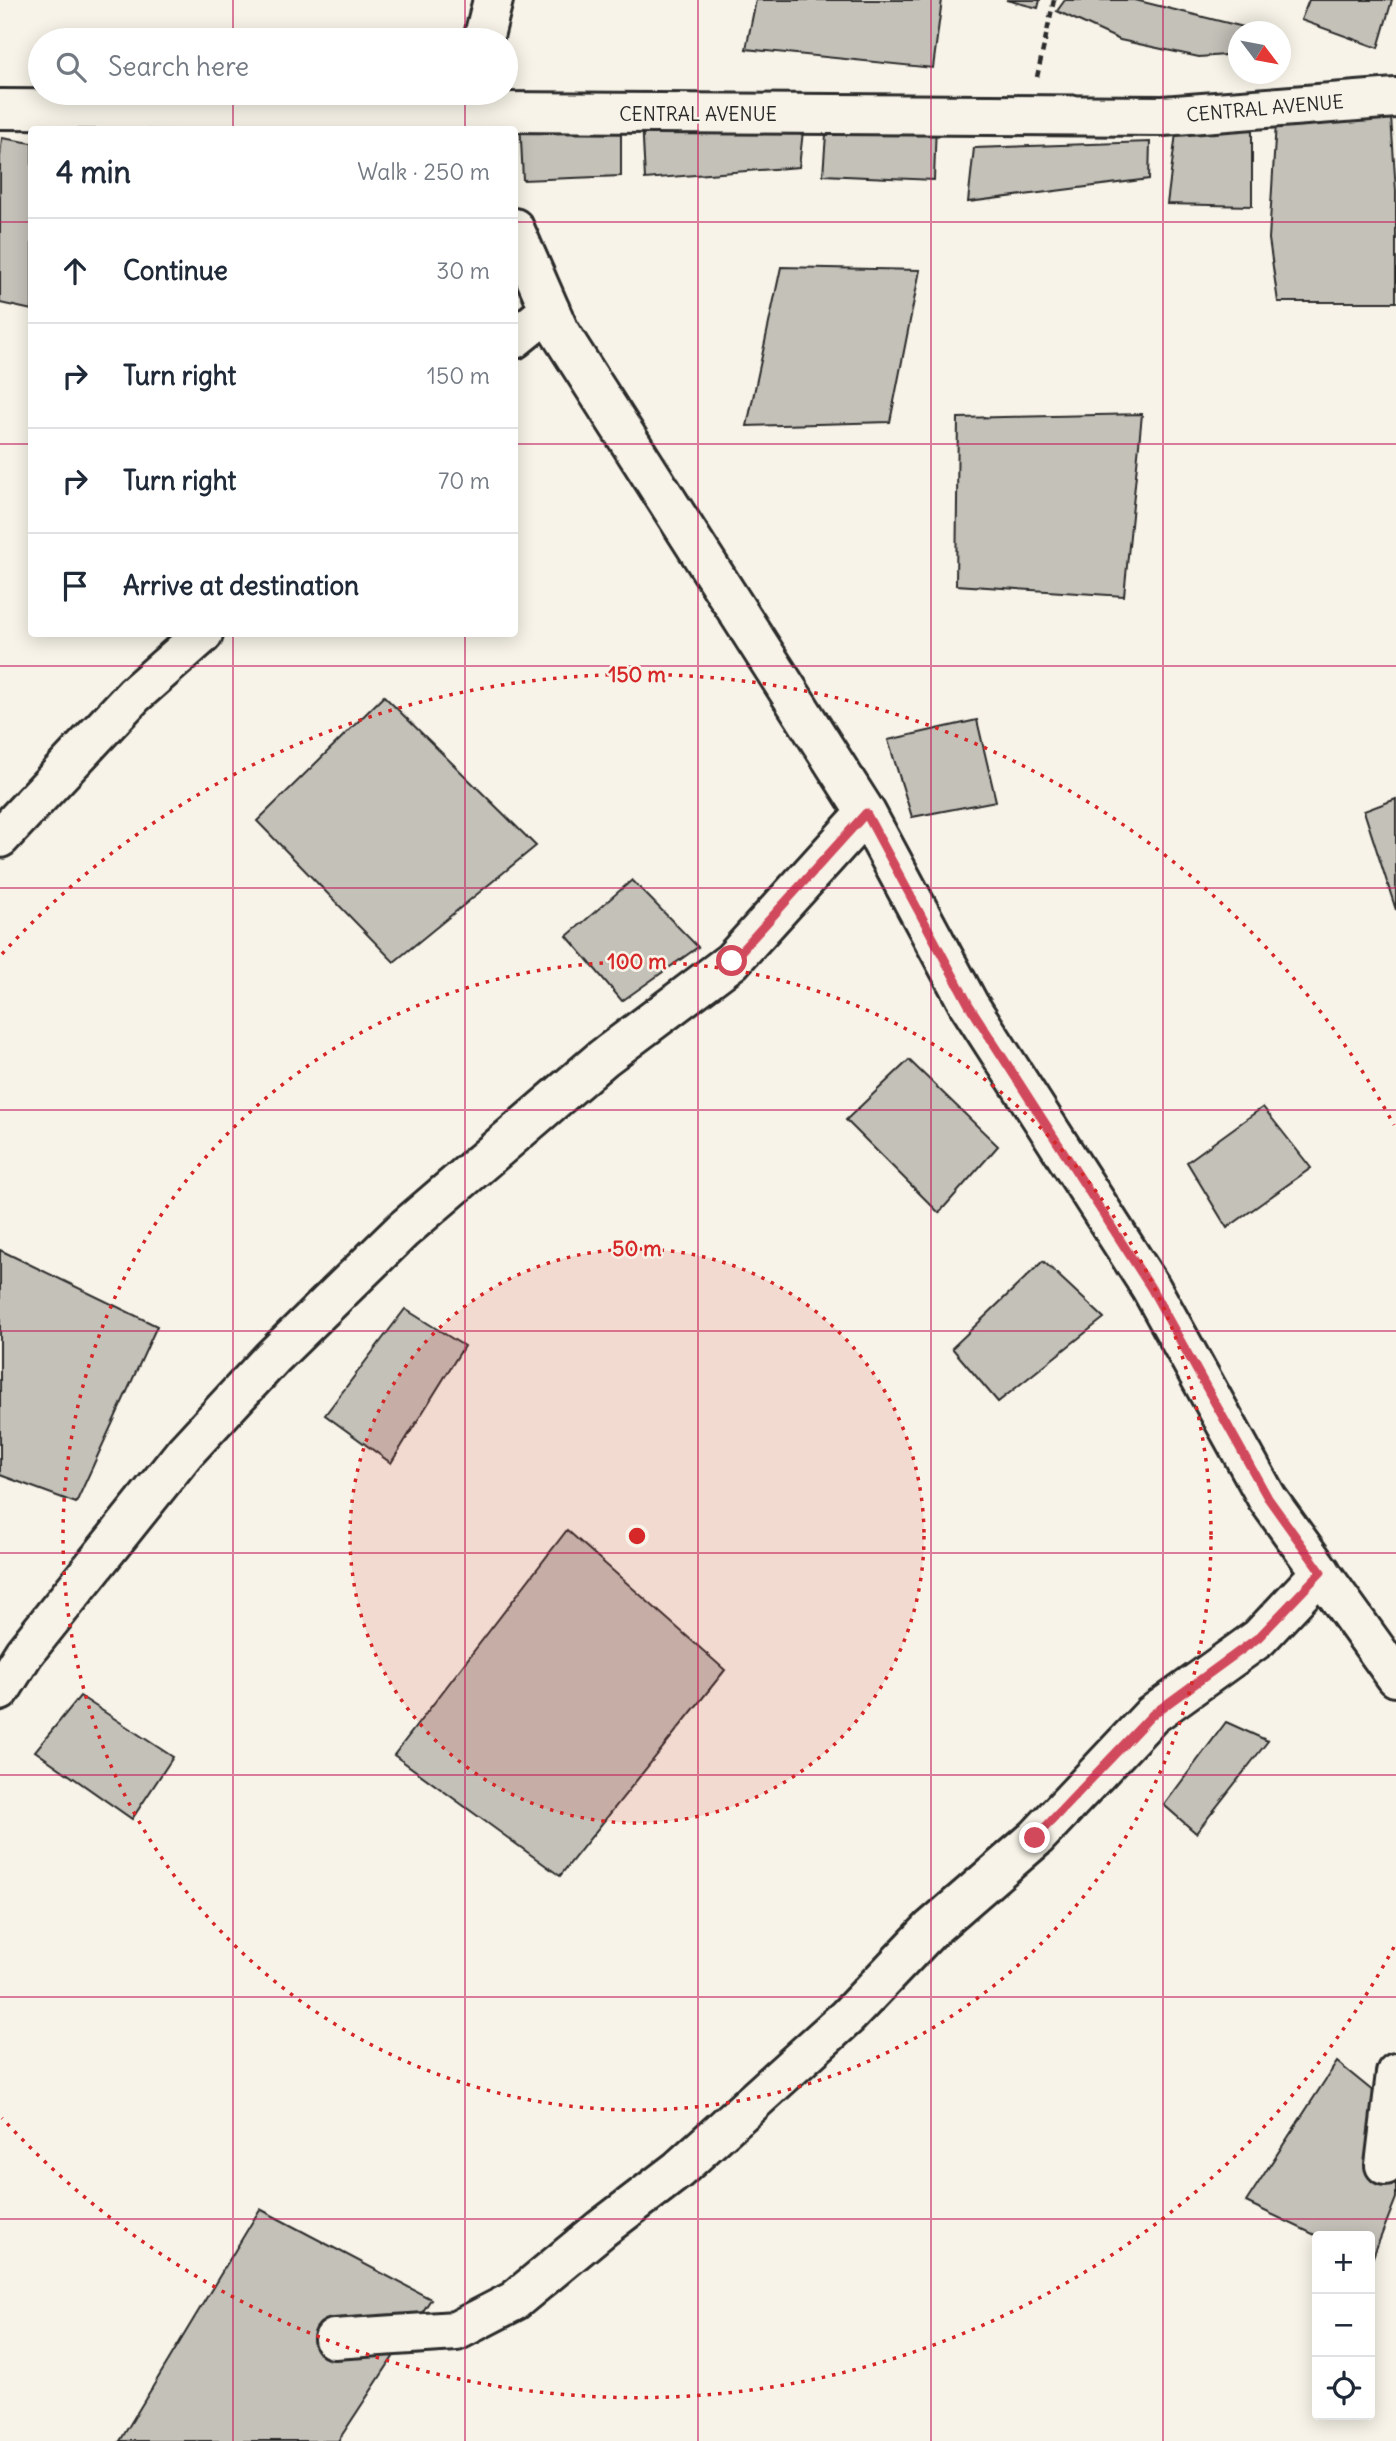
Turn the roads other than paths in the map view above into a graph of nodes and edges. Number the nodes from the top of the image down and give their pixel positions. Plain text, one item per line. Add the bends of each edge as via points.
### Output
1 (494, 0) edge
2 (486, 28) edge
3 (1396, 98) edge
4 (0, 109) edge
5 (469, 112) edge
6 (518, 237) edge
7 (550, 310) junction
8 (518, 336) edge
9 (200, 637) edge
10 (866, 813) junction
11 (0, 838) edge
12 (1321, 1572) junction
13 (1396, 1677) edge
14 (0, 1691) edge
15 (1396, 2073) edge
16 (1385, 2165) dead end
17 (334, 2339) dead end

1 - 2 street
3 - 5 street, CENTRAL AVENUE via 1163,116
4 - 5 street, CENTRAL AVENUE
6 - 7 street
7 - 8 street
7 - 10 street via 559,331
9 - 11 street via 134,695
10 - 12 street via 969,1005 1151,1288 1268,1498
10 - 14 street via 732,961 593,1067 403,1230 272,1358 185,1452 24,1653
12 - 13 street
12 - 17 street via 1259,1637 1152,1715 1035,1838 931,1929 847,2017 698,2152 514,2301 456,2331
15 - 16 street

